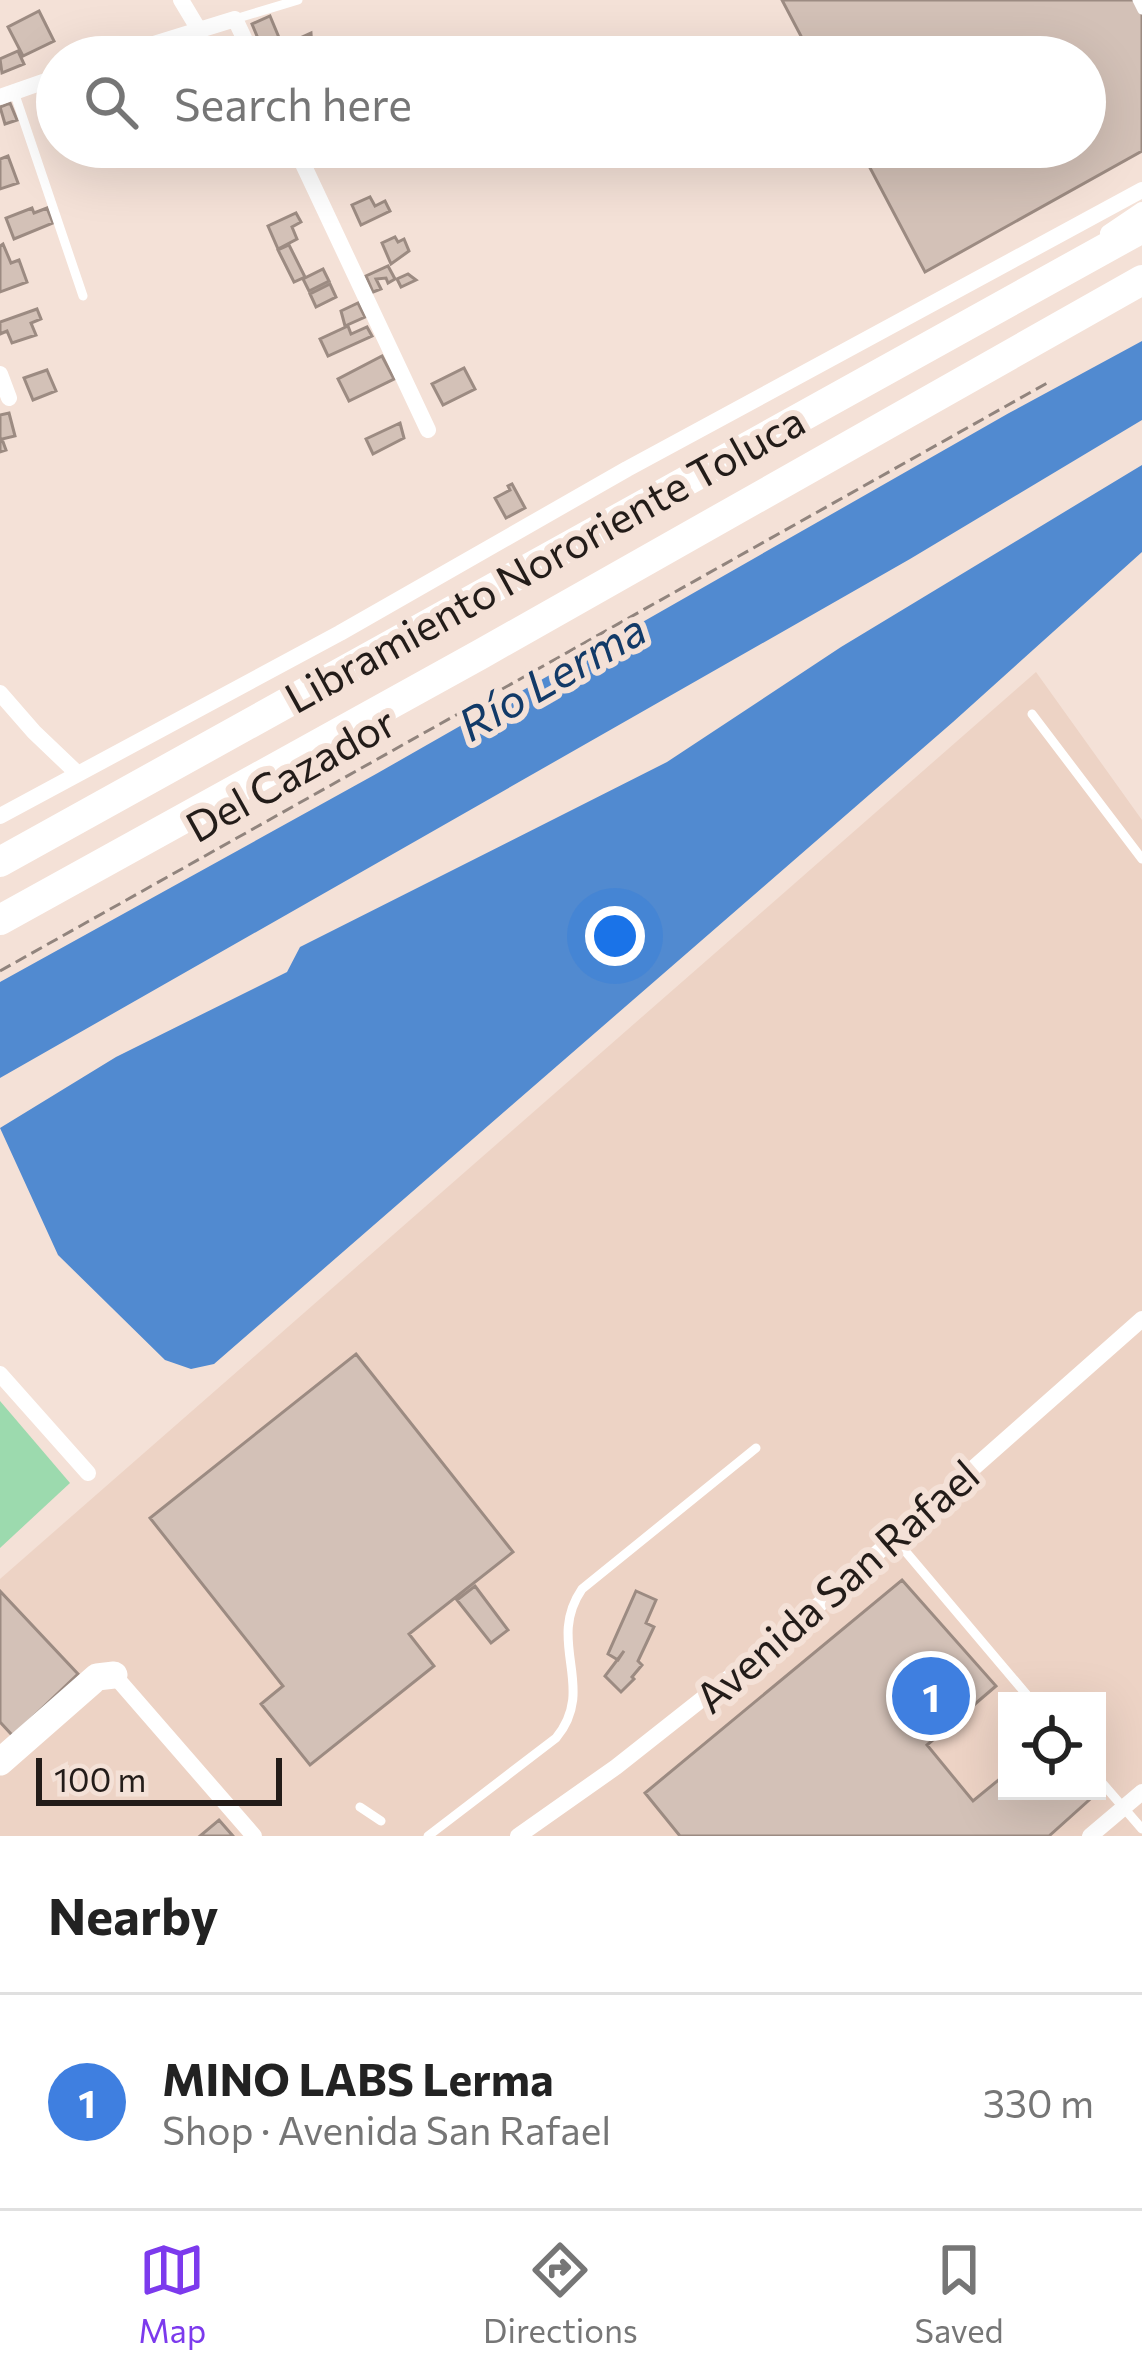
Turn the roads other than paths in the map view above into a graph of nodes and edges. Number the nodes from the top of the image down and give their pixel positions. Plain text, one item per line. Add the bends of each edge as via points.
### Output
1 (181, 0) edge
2 (298, 0) edge
3 (1137, 0) edge
4 (1142, 10) edge
5 (236, 19) junction
6 (199, 30) junction
7 (180, 36) edge
8 (244, 36) edge
9 (36, 84) edge
10 (7, 94) edge
11 (306, 168) edge
12 (1142, 190) edge
13 (1142, 210) edge
14 (1142, 228) edge
15 (1088, 255) junction
16 (1142, 280) edge
17 (83, 296) dead end
18 (1142, 303) edge
19 (1024, 347) junction
20 (0, 374) edge
21 (8, 398) dead end
22 (428, 430) dead end
23 (0, 693) edge
24 (1032, 714) dead end
25 (78, 774) junction
26 (0, 816) edge
27 (1142, 859) edge
28 (0, 862) edge
29 (0, 920) edge
30 (1142, 1319) edge
31 (0, 1374) edge
32 (756, 1448) dead end
33 (88, 1473) dead end
34 (895, 1539) junction
35 (114, 1675) joint
36 (1024, 1692) edge
37 (0, 1762) edge
38 (1106, 1788) edge
39 (1142, 1792) edge
40 (360, 1807) dead end
41 (1123, 1808) junction
42 (381, 1821) dead end
43 (1142, 1829) edge
44 (254, 1836) edge
45 (428, 1836) edge
46 (518, 1836) edge
47 (1090, 1836) edge

1 - 6 street
2 - 5 lane
3 - 4 lane
5 - 6 street
5 - 8 street
6 - 7 street
9 - 10 street
10 - 17 lane
11 - 22 street
12 - 25 street
13 - 15 street
14 - 15 highway, Libramiento Nororiente Toluca
15 - 28 highway, Libramiento Nororiente Toluca
16 - 19 highway
18 - 19 highway via 1051,344
19 - 29 highway, Libramiento Nororiente Toluca
20 - 21 street
23 - 25 street
24 - 27 lane
25 - 26 street
30 - 34 street, Avenida San Rafael
31 - 33 street
32 - 45 lane via 582,1589 566,1626 576,1688 566,1725
34 - 36 lane
34 - 46 street, Avenida San Rafael via 730,1680
35 - 37 highway via 98,1677
35 - 44 street
38 - 41 lane
39 - 41 street
40 - 42 lane
41 - 43 lane
41 - 47 street

